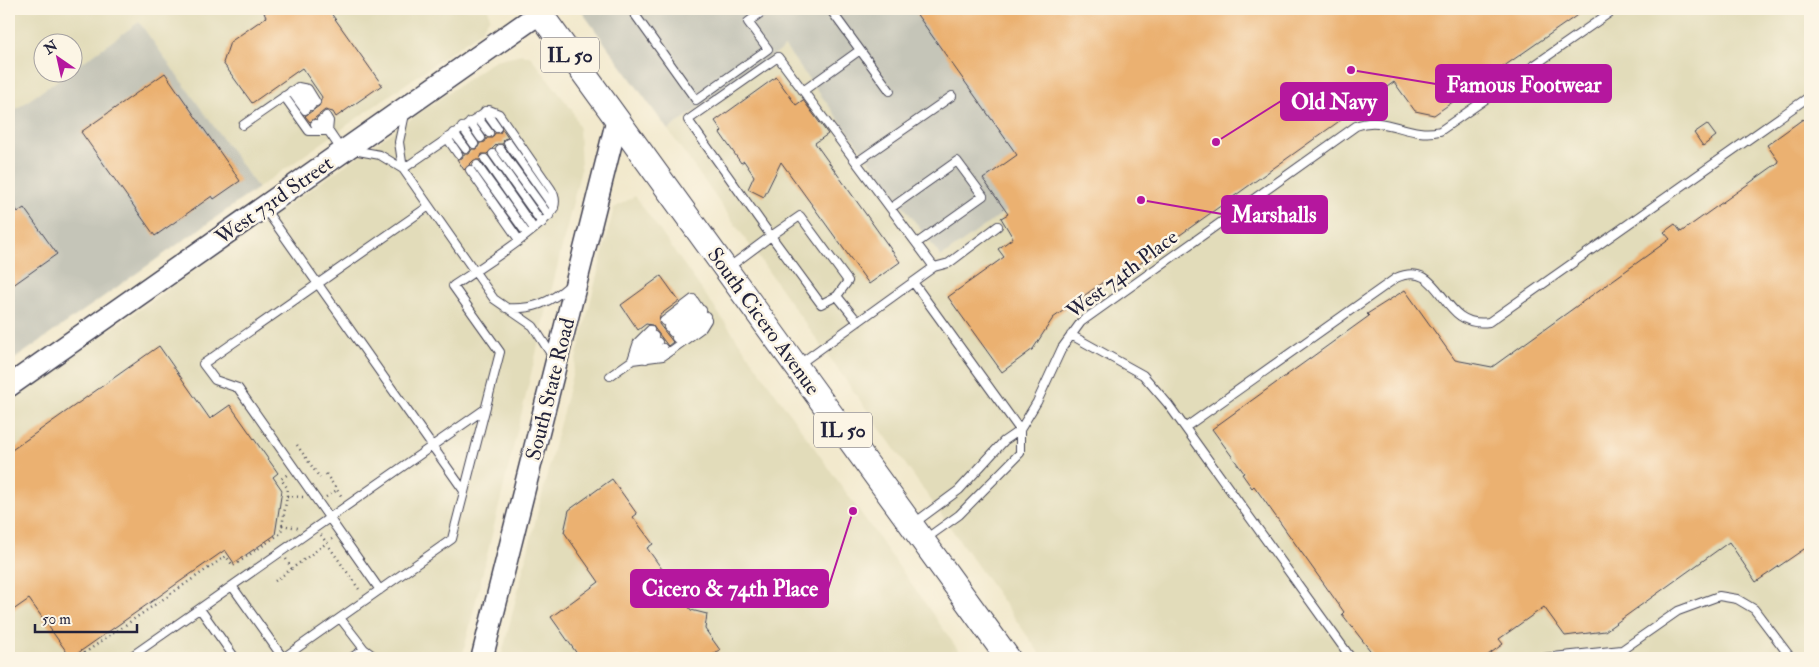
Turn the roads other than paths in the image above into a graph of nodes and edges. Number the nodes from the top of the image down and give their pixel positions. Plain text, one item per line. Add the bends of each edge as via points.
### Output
1 (631, 9) edge
2 (766, 9) edge
3 (830, 9) edge
4 (1614, 9) edge
5 (538, 11) edge
6 (860, 50) junction
7 (295, 89) junction
8 (803, 91) junction
9 (890, 91) dead end
10 (284, 96) junction
11 (952, 96) dead end
12 (1810, 96) edge
13 (410, 104) junction
14 (485, 111) junction
15 (473, 119) junction
16 (617, 120) junction
17 (243, 125) dead end
18 (462, 127) junction
19 (497, 128) dead end
20 (454, 132) junction
21 (489, 133) dead end
22 (446, 138) junction
23 (482, 138) dead end
24 (508, 143) dead end
25 (474, 144) dead end
26 (466, 149) dead end
27 (500, 149) dead end
28 (345, 150) junction
29 (458, 154) dead end
30 (493, 154) dead end
31 (485, 159) dead end
32 (857, 162) junction
33 (477, 165) dead end
34 (403, 169) junction
35 (470, 170) dead end
36 (429, 206) junction
37 (263, 207) junction
38 (554, 208) junction
39 (891, 208) junction
40 (549, 216) junction
41 (542, 223) junction
42 (998, 226) dead end
43 (534, 229) junction
44 (527, 234) junction
45 (771, 236) junction
46 (519, 240) junction
47 (917, 243) junction
48 (934, 266) junction
49 (726, 270) junction
50 (475, 272) junction
51 (579, 276) junction
52 (913, 282) junction
53 (318, 284) junction
54 (837, 296) junction
55 (504, 308) junction
56 (699, 308) junction
57 (858, 322) junction
58 (1071, 334) junction
59 (656, 339) junction
60 (632, 360) junction
61 (645, 360) junction
62 (556, 363) junction
63 (796, 366) junction
64 (610, 376) dead end
65 (9, 386) edge
66 (485, 409) junction
67 (1186, 426) junction
68 (1020, 430) junction
69 (432, 446) junction
70 (464, 491) junction
71 (329, 518) junction
72 (917, 533) junction
73 (232, 586) junction
74 (380, 590) junction
75 (200, 609) junction
76 (340, 618) junction
77 (364, 649) junction
78 (129, 658) edge
79 (235, 658) edge
80 (283, 658) edge
81 (350, 658) edge
82 (376, 658) edge
83 (482, 658) edge
84 (1008, 658) edge
85 (1351, 658) edge
86 (1543, 658) edge
87 (1791, 658) edge

1 - 2 lane via 696,100 768,49 748,22
3 - 6 lane
4 - 58 lane, West 74th Place via 1440,131 1420,134 1376,122 1356,126 1081,322
5 - 13 street, West 73rd Street
5 - 16 main road, South Cicero Avenue / IL 50
6 - 8 lane
6 - 9 lane
7 - 7 lane via 311,106 308,89
7 - 10 lane
8 - 32 lane
8 - 45 lane via 778,57 688,120
10 - 17 lane
10 - 28 lane via 309,131 321,123
11 - 32 lane
12 - 67 lane via 1488,322 1477,324 1456,315 1427,279 1406,274
13 - 28 street, West 73rd Street
13 - 34 lane via 400,130
14 - 15 lane
14 - 19 lane
14 - 38 lane via 499,114 551,188
15 - 18 lane
15 - 21 lane
15 - 23 lane
16 - 49 main road, South Cicero Avenue / IL 50
16 - 51 street, South State Road
18 - 20 lane
18 - 25 lane
20 - 22 lane
20 - 26 lane
22 - 29 lane
22 - 34 lane
24 - 38 lane
27 - 40 lane
28 - 34 lane via 380,155
28 - 37 street, West 73rd Street
30 - 41 lane
31 - 43 lane
32 - 39 lane
33 - 44 lane
34 - 36 lane
35 - 46 lane
36 - 50 lane
36 - 53 lane
37 - 53 lane
37 - 65 street, West 73rd Street
38 - 40 lane
39 - 47 lane
39 - 47 lane via 957,161 983,196
40 - 41 lane
41 - 43 lane
42 - 48 lane via 949,263
43 - 44 lane
44 - 46 lane
45 - 49 lane
45 - 54 lane via 821,304
45 - 54 lane via 800,216 848,281
46 - 50 lane
47 - 48 lane
48 - 52 lane
49 - 63 main road, South Cicero Avenue / IL 50
50 - 55 lane
50 - 66 lane via 454,286 500,352
51 - 55 lane via 552,300 538,306
51 - 62 street, South State Road
52 - 57 lane
52 - 68 lane
53 - 69 lane
53 - 71 lane via 204,364 215,380 238,388
54 - 57 lane
55 - 62 lane via 533,326
56 - 56 lane via 670,329
56 - 61 lane via 705,325 702,328 663,356
57 - 63 lane
58 - 67 lane via 1143,375
58 - 68 lane, West 74th Place
59 - 60 lane
59 - 60 lane via 642,337
59 - 61 lane
60 - 61 lane
60 - 64 lane
62 - 83 street, South State Road
63 - 72 main road, South Cicero Avenue / IL 50
66 - 69 lane
66 - 70 lane
67 - 85 lane
68 - 72 lane, West 74th Place via 1004,441
68 - 72 lane, West 74th Place via 1020,452 959,515
69 - 70 lane
69 - 71 lane
70 - 74 lane via 452,539
71 - 73 lane
71 - 74 lane
72 - 84 main road, South Cicero Avenue / IL 50
73 - 75 lane
73 - 80 lane
74 - 76 lane
75 - 78 lane
75 - 79 lane
76 - 77 lane
76 - 80 lane
77 - 81 lane
77 - 82 lane
86 - 87 lane via 1622,650 1678,611 1719,596 1737,599 1754,609

